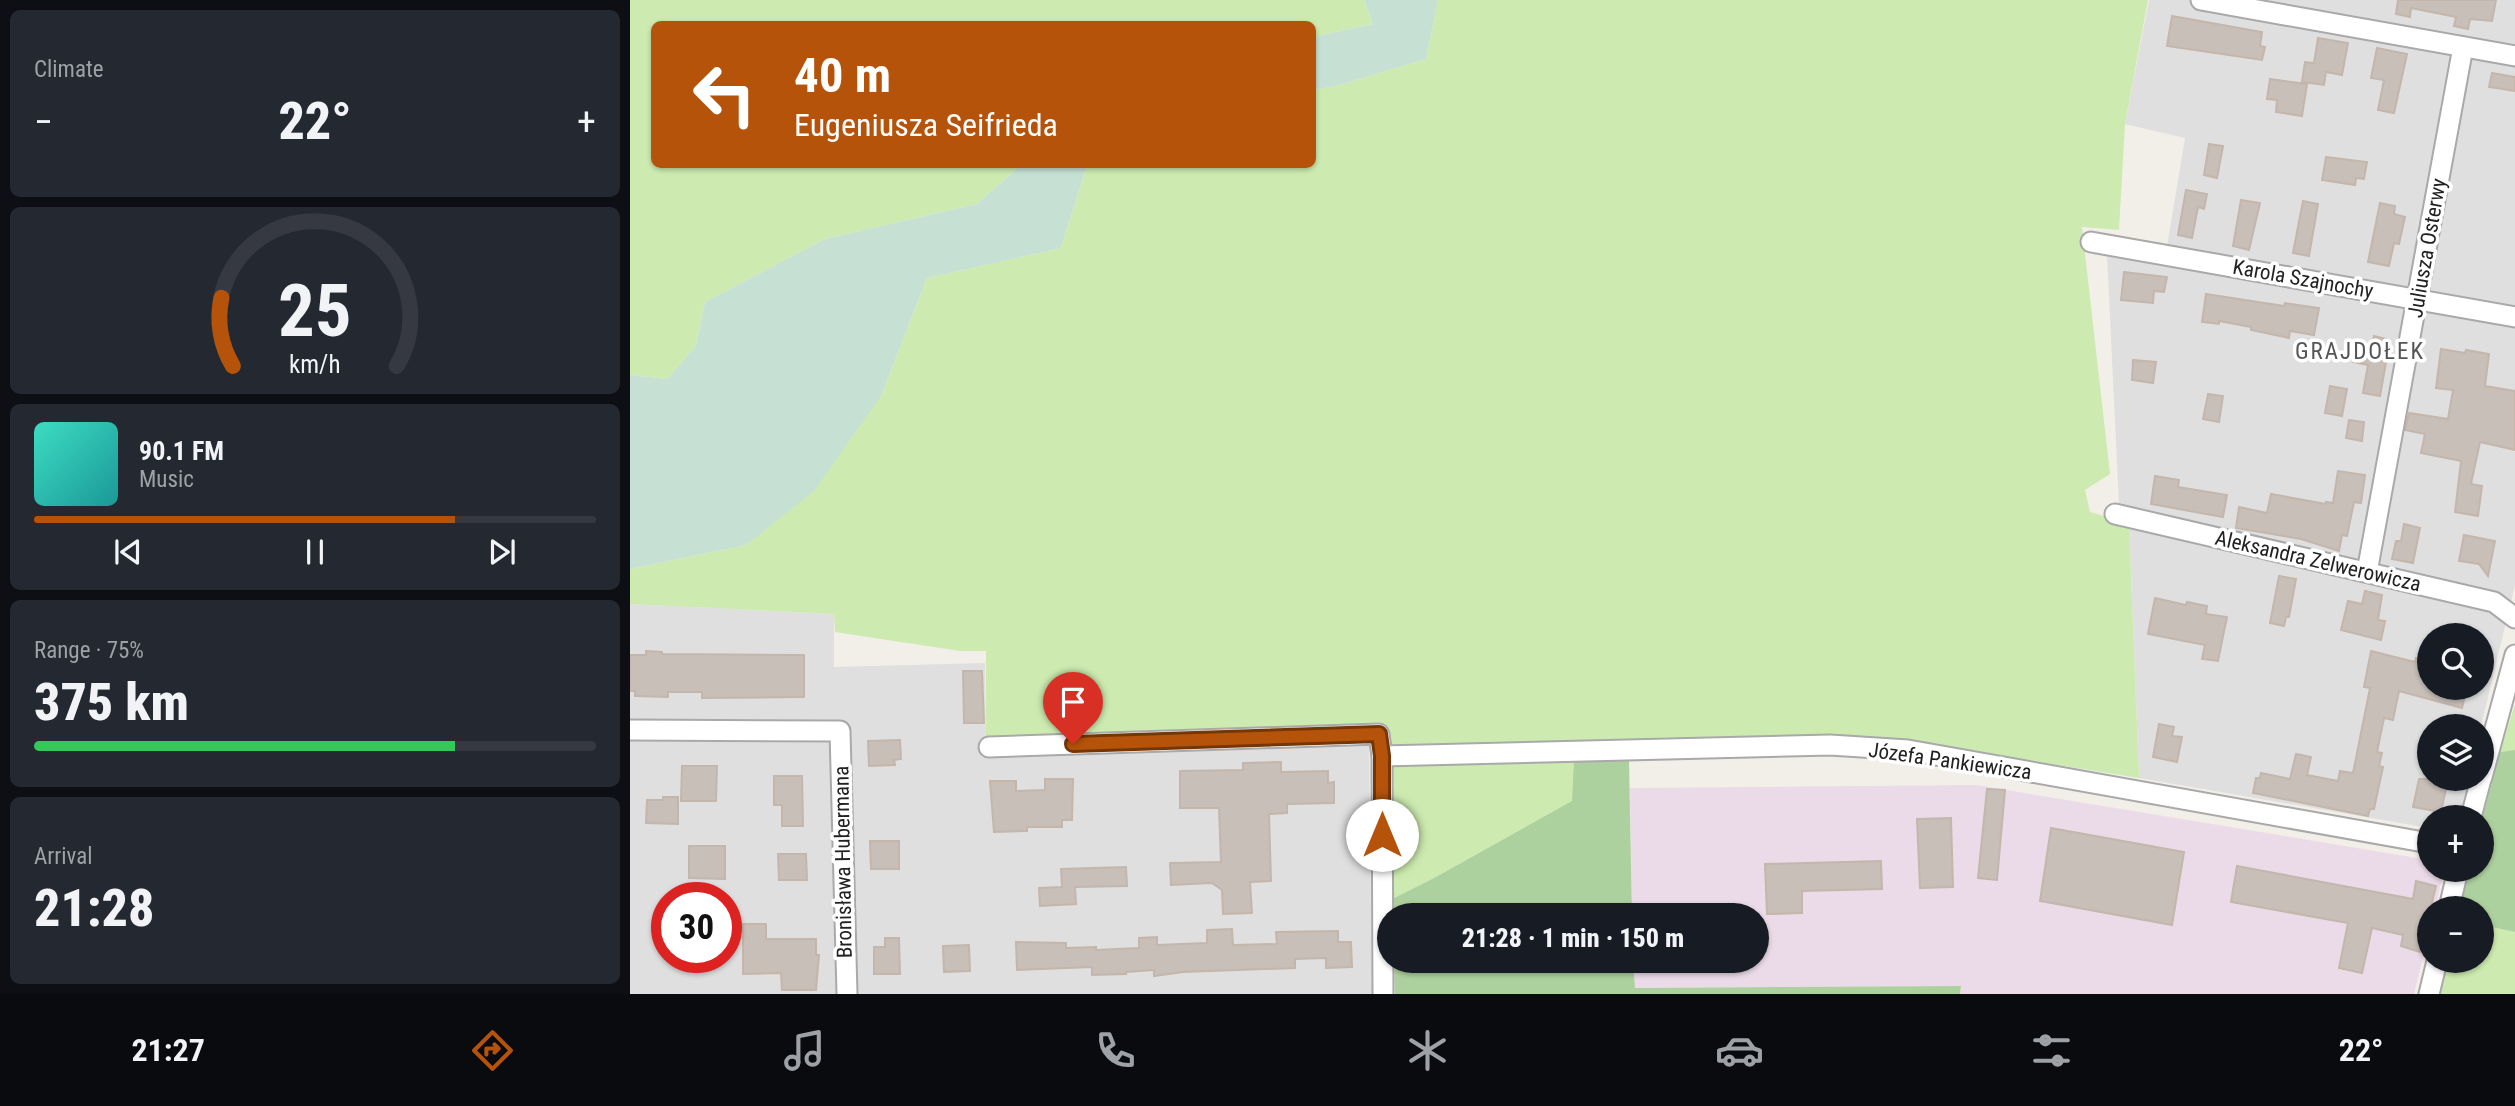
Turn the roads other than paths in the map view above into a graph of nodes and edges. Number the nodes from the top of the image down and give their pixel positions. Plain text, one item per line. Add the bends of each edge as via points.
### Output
1 (2201, 0) edge
2 (2463, 47) junction
3 (2515, 57) edge
4 (2091, 242) dead end
5 (2417, 299) junction
6 (2515, 317) edge
7 (2115, 513) dead end
8 (2367, 572) junction
9 (2515, 618) edge
10 (2515, 655) edge
11 (630, 730) edge
12 (2494, 731) edge
13 (989, 747) dead end
14 (1382, 756) junction
15 (2417, 841) edge
16 (2434, 973) edge
17 (847, 994) edge
18 (1383, 994) edge
19 (2429, 994) edge

1 - 2 street
2 - 3 street
2 - 5 street, Juliusza Osterwy
4 - 5 street, Karola Szajnochy
5 - 6 street, Karola Szajnochy
5 - 8 street, Juliusza Osterwy
7 - 8 street, Aleksandra Zelwerowicza
8 - 9 street, Aleksandra Zelwerowicza via 2494,602
10 - 12 street
11 - 17 street, Bronisława Hubermana via 840,731
13 - 14 street via 1379,734
14 - 15 street, Józefa Pankiewicza via 1829,745 1908,750
14 - 18 street
16 - 19 street

